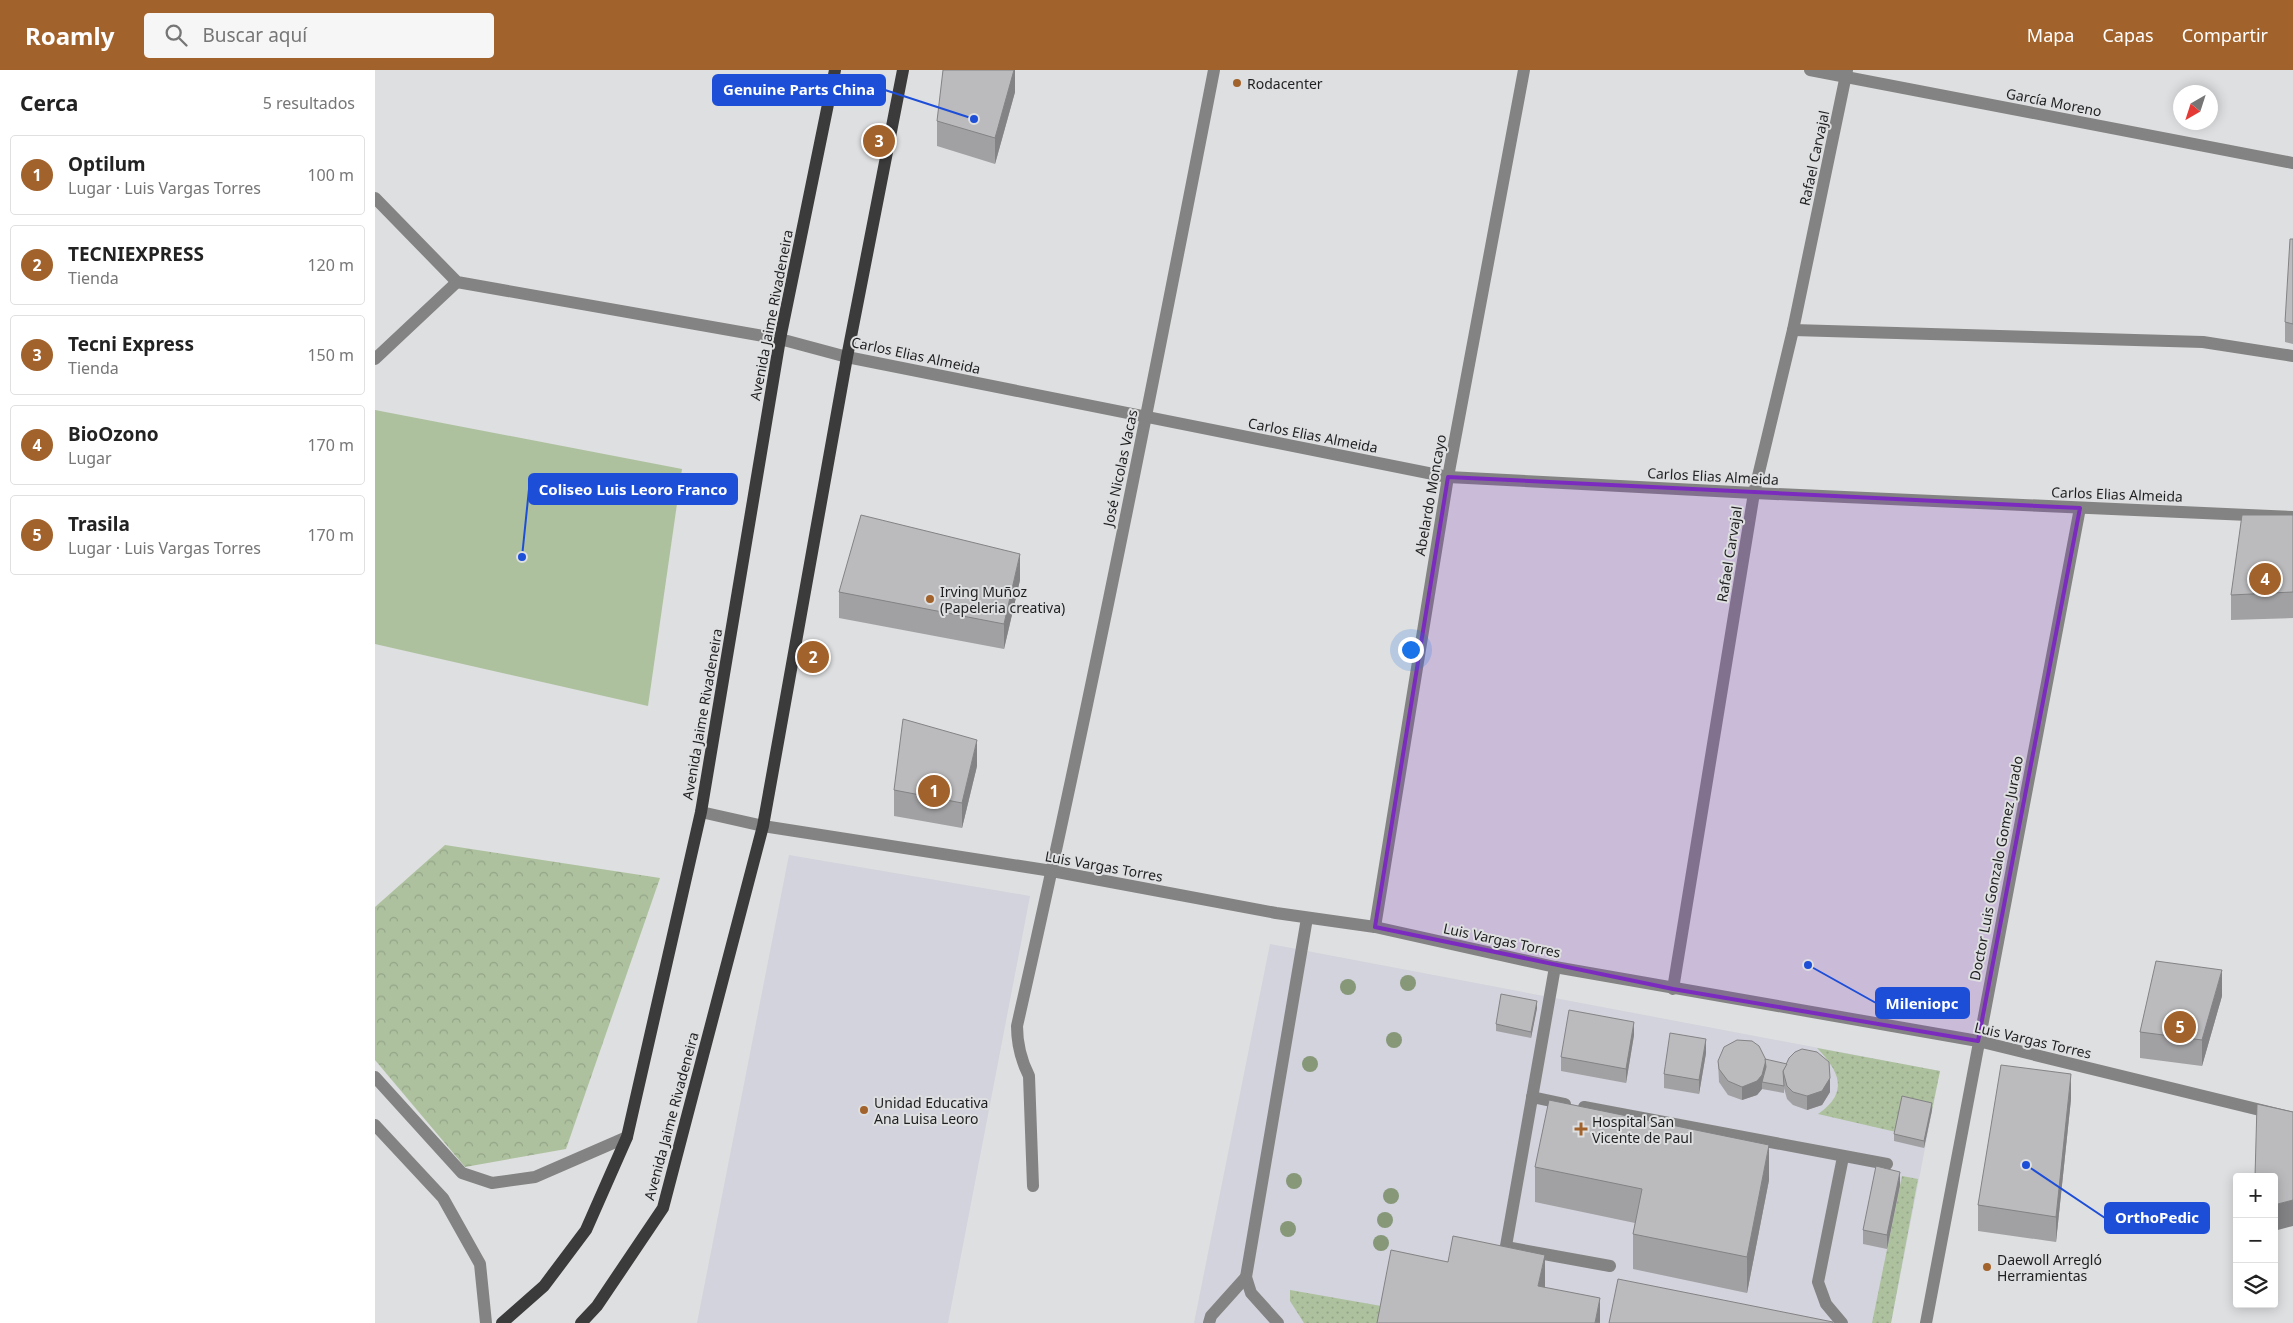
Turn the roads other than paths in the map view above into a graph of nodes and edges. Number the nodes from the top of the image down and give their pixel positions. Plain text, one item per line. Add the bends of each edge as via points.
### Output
1 (835, 70) edge
2 (903, 70) edge
3 (1214, 70) edge
4 (1524, 70) edge
5 (1809, 70) edge
6 (1846, 73) edge
7 (2293, 163) edge
8 (375, 198) edge
9 (457, 282) junction
10 (1793, 330) junction
11 (780, 340) junction
12 (2293, 356) edge
13 (847, 357) junction
14 (375, 359) edge
15 (1146, 418) junction
16 (1448, 477) junction
17 (1753, 494) junction
18 (2080, 508) junction
19 (2293, 516) edge
20 (701, 812) junction
21 (763, 826) junction
22 (1052, 871) junction
23 (1307, 918) junction
24 (1375, 927) junction
25 (1555, 968) junction
26 (1673, 989) junction
27 (1978, 1041) junction
28 (375, 1078) edge
29 (1532, 1097) junction
30 (2293, 1118) edge
31 (375, 1125) edge
32 (627, 1137) junction
33 (1843, 1157) junction
34 (1887, 1164) dead end
35 (1033, 1186) dead end
36 (1505, 1246) junction
37 (1503, 1264) edge
38 (1610, 1266) dead end
39 (1246, 1276) junction
40 (486, 1323) edge
41 (502, 1323) edge
42 (581, 1323) edge
43 (1209, 1323) edge
44 (1278, 1323) edge
45 (1842, 1323) edge
46 (1926, 1323) edge

1 - 11 main road, Avenida Jaime Rivadeneira
2 - 13 main road, Avenida Jaime Rivadeneira
3 - 15 street, José Nicolas Vacas
4 - 16 street, Abelardo Moncayo
5 - 6 street, García Moreno
6 - 7 street, García Moreno
6 - 10 street, Rafael Carvajal
8 - 9 street
9 - 11 street, Carlos Elias Almeida
9 - 14 street
10 - 12 street via 2203,342
10 - 17 street, Rafael Carvajal
11 - 13 street, Carlos Elias Almeida
11 - 20 main road, Avenida Jaime Rivadeneira
13 - 15 street, Carlos Elias Almeida
13 - 21 main road, Avenida Jaime Rivadeneira
15 - 16 street, Carlos Elias Almeida
15 - 22 street, José Nicolas Vacas
16 - 17 street, Carlos Elias Almeida
16 - 24 street, Abelardo Moncayo
17 - 18 street, Carlos Elias Almeida
17 - 26 street, Rafael Carvajal
18 - 19 street, Carlos Elias Almeida
18 - 27 street, Doctor Luis Gonzalo Gomez Jurado
20 - 21 street, Luis Vargas Torres
20 - 32 main road, Avenida Jaime Rivadeneira
21 - 22 street, Luis Vargas Torres
21 - 42 main road, Avenida Jaime Rivadeneira via 663,1208 597,1306
22 - 23 street, Luis Vargas Torres
22 - 35 street, José Nicolas Vacas via 1017,1026 1019,1051 1029,1076
23 - 24 street, Luis Vargas Torres
23 - 39 street
24 - 25 street, Luis Vargas Torres
25 - 26 street, Luis Vargas Torres
25 - 29 street
26 - 27 street, Luis Vargas Torres
27 - 30 street, Luis Vargas Torres
27 - 46 street, Doctor Luis Gonzalo Gomez Jurado
28 - 32 street via 462,1173 492,1183 535,1177
29 - 33 street
29 - 36 street
31 - 40 street via 443,1198 480,1264
32 - 41 main road, Avenida Jaime Rivadeneira via 586,1230 544,1286
33 - 34 street
33 - 45 street via 1818,1282 1826,1304
36 - 37 street
36 - 38 street
39 - 43 street via 1211,1316
39 - 44 street via 1251,1293

